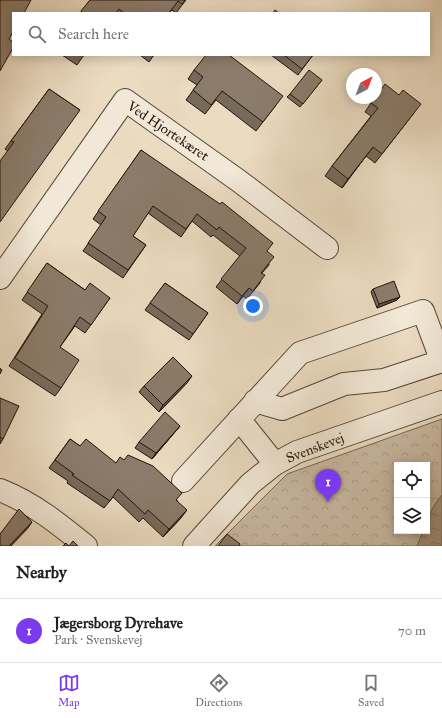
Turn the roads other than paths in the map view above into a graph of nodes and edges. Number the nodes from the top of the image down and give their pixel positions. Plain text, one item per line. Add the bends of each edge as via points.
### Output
1 (327, 248) dead end
2 (0, 278) edge
3 (442, 362) edge
4 (255, 402) junction
5 (442, 402) edge
6 (239, 419) junction
7 (275, 464) junction
8 (183, 481) dead end
9 (0, 490) edge
10 (86, 546) edge
11 (194, 546) edge

1 - 2 street, Ved Hjortekæret via 239,181 125,100
3 - 4 street via 384,380 344,384 282,409
3 - 4 street via 423,311 300,353
4 - 6 street
5 - 7 street, Svenskevej via 297,452
6 - 7 street
6 - 8 street
7 - 11 street, Svenskevej via 250,484
9 - 10 street via 51,518

